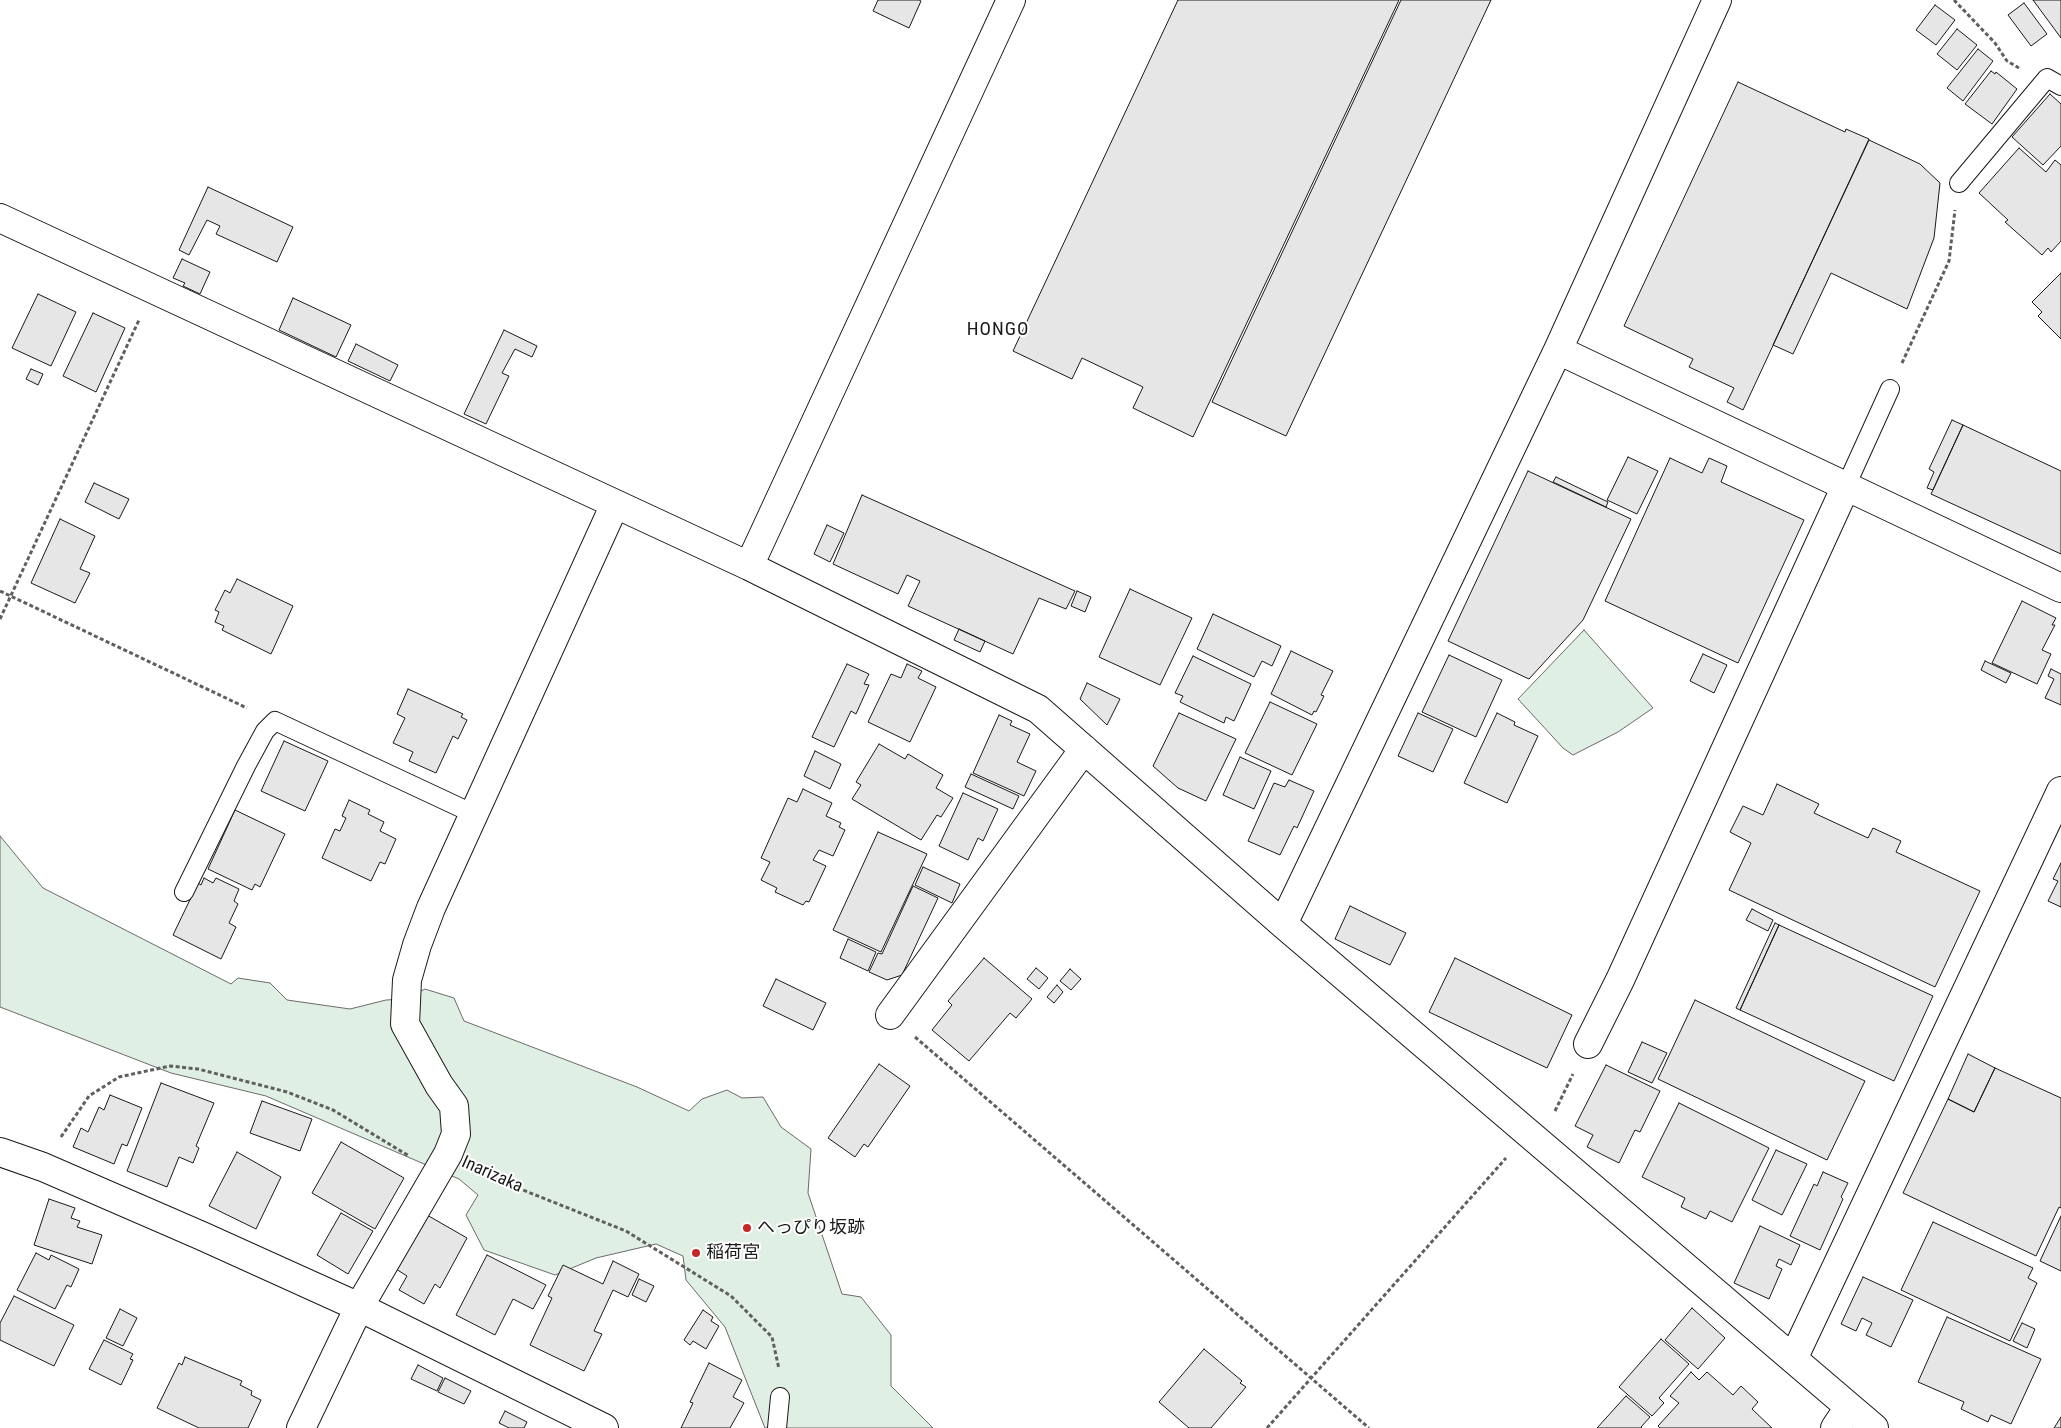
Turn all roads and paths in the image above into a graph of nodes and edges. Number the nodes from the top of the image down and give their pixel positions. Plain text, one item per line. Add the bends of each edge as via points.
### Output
1 (1011, 0) edge
2 (1717, 0) edge
3 (1954, 0) edge
4 (2043, 83) junction
5 (2061, 86) edge
6 (1959, 183) joint
7 (0, 218) edge
8 (154, 289) junction
9 (1558, 350) junction
10 (1890, 389) joint
11 (1846, 486) junction
12 (615, 504) junction
13 (749, 566) junction
14 (2061, 588) edge
15 (0, 591) edge
16 (11, 596) junction
17 (0, 619) edge
18 (275, 721) junction
19 (1084, 749) junction
20 (2061, 791) edge
21 (474, 814) junction
22 (184, 892) dead end
23 (1282, 924) junction
24 (890, 1015) joint
25 (1588, 1044) joint
26 (1533, 1138) junction
27 (0, 1152) edge
28 (443, 1164) junction
29 (43, 1167) junction
30 (359, 1307) junction
31 (1793, 1360) junction
32 (1311, 1378) junction
33 (780, 1397) joint
34 (1842, 1418) edge
35 (301, 1428) edge
36 (604, 1428) edge
37 (777, 1428) edge
38 (1267, 1428) edge
39 (1369, 1428) edge
40 (1874, 1428) edge

1 - 13 street
2 - 9 street
3 - 4 path via 2008,61
4 - 5 lane via 2047,78
4 - 6 lane
6 - 10 path via 1949,261
7 - 8 street
8 - 12 street
8 - 16 path
9 - 11 street
9 - 23 street
10 - 11 lane
11 - 14 street
11 - 25 street
12 - 13 street
12 - 21 street, Inarizaka
13 - 19 street via 1038,709
15 - 16 path
16 - 17 path
16 - 18 path
18 - 21 lane
18 - 22 lane via 265,731 246,766
19 - 23 street
19 - 24 street
20 - 31 street
21 - 28 street, Inarizaka via 428,915 407,980 405,1024 454,1106 456,1134
23 - 26 street
24 - 32 path
25 - 26 path
26 - 31 street
26 - 32 path
27 - 29 street
28 - 29 path via 333,1110 287,1092 198,1069 170,1066 119,1077 89,1096
28 - 30 street
28 - 33 path, Inarizaka via 479,1174 626,1231 731,1296 772,1337 779,1370
29 - 30 street
30 - 35 street
30 - 36 street
31 - 34 street
32 - 38 path
32 - 39 path
33 - 37 lane
34 - 40 street

